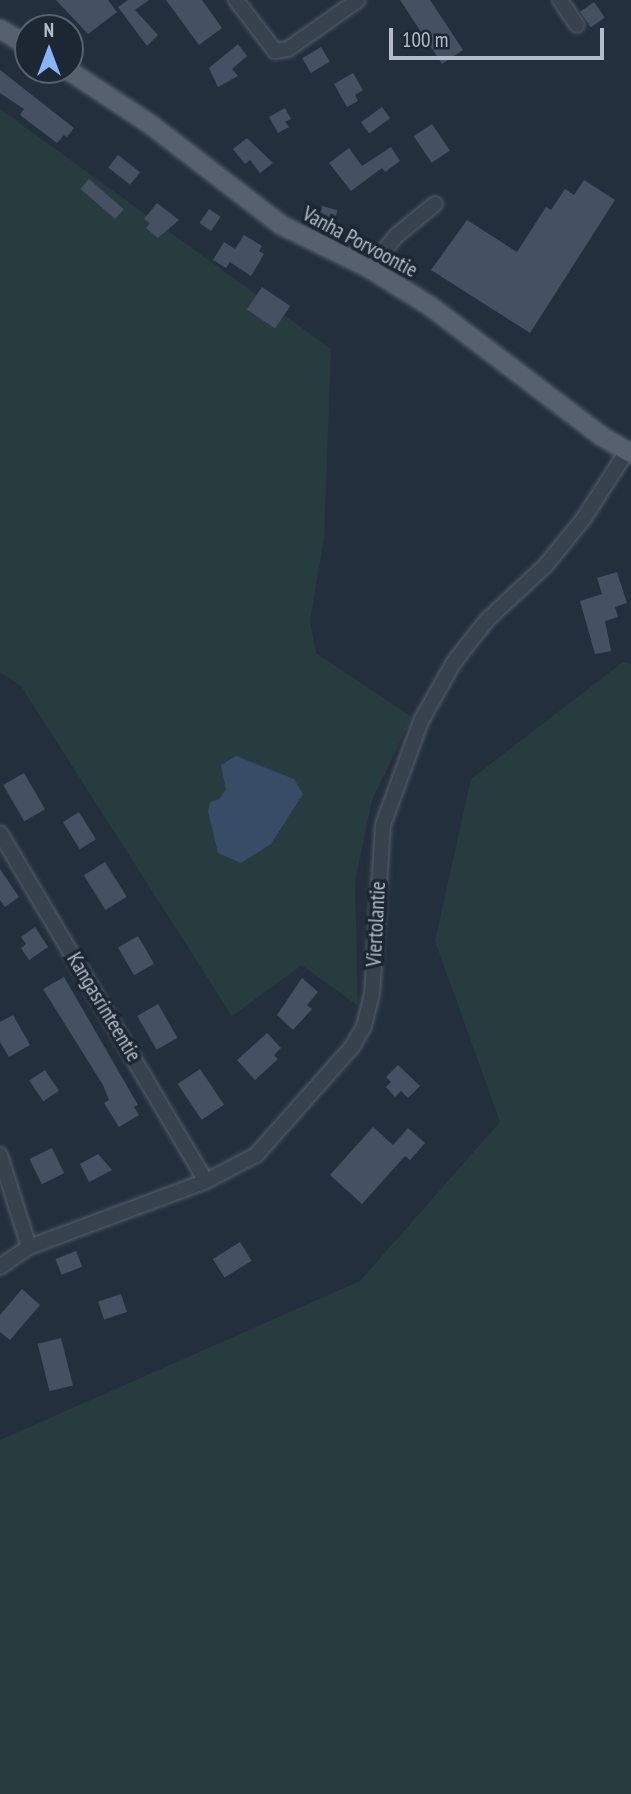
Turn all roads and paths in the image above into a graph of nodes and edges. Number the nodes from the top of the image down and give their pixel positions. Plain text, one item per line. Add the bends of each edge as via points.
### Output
1 (236, 0) edge
2 (358, 0) edge
3 (560, 0) edge
4 (577, 24) dead end
5 (84, 81) edge
6 (435, 204) dead end
7 (369, 268) junction
8 (629, 452) edge
9 (0, 833) edge
10 (0, 1154) edge
11 (206, 1181) junction
12 (29, 1247) junction
13 (0, 1267) edge

1 - 2 street via 275,51 288,49
3 - 4 street
5 - 7 main road, Vanha Porvoontie via 150,124 281,225
6 - 7 street via 397,235
7 - 8 main road, Vanha Porvoontie via 440,313
8 - 11 street, Viertolantie via 546,565 486,620 454,662 421,721 383,825 372,995 364,1026 352,1047 256,1155
9 - 11 street, Kangasrinteentie
10 - 12 street
11 - 12 street, Viertolantie
12 - 13 street, Viertolantie

